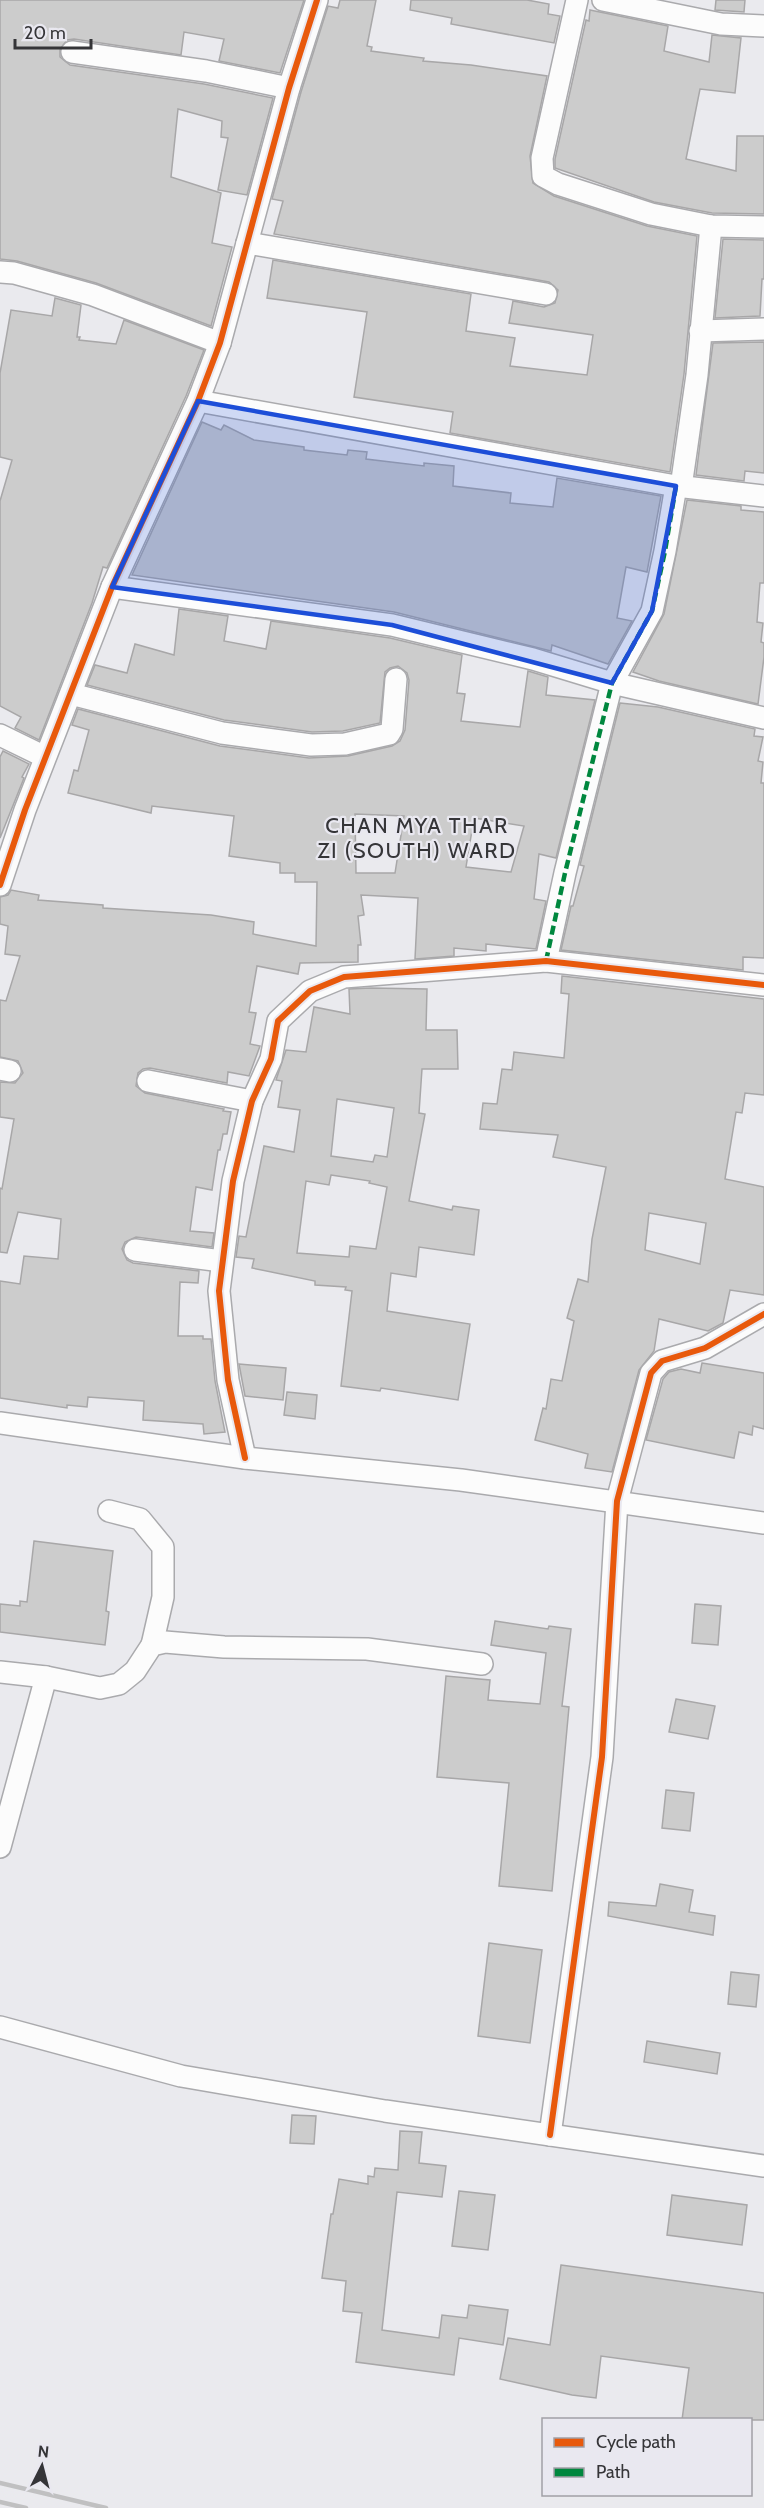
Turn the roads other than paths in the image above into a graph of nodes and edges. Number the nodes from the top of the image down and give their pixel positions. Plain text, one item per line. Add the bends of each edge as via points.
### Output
1 (317, 0) edge
2 (577, 0) edge
3 (603, 0) edge
4 (764, 26) edge
5 (72, 52) dead end
6 (289, 88) junction
7 (711, 226) junction
8 (764, 226) edge
9 (247, 243) junction
10 (0, 272) edge
11 (546, 294) dead end
12 (764, 329) edge
13 (700, 331) junction
14 (220, 343) junction
15 (198, 401) junction
16 (678, 486) junction
17 (764, 496) edge
18 (112, 587) junction
19 (396, 679) dead end
20 (612, 683) junction
21 (71, 694) junction
22 (764, 718) edge
23 (0, 735) edge
24 (45, 757) junction
25 (2, 874) edge
26 (546, 961) junction
27 (764, 985) edge
28 (148, 1081) dead end
29 (252, 1101) junction
30 (135, 1250) dead end
31 (222, 1261) junction
32 (764, 1314) edge
33 (0, 1423) edge
34 (245, 1458) junction
35 (617, 1502) junction
36 (110, 1511) dead end
37 (764, 1523) edge
38 (152, 1645) junction
39 (482, 1664) dead end
40 (0, 1672) edge
41 (46, 1677) junction
42 (0, 1847) edge
43 (0, 2027) edge
44 (550, 2135) junction
45 (764, 2166) edge

1 - 6 street
2 - 7 street via 542,158 543,176 651,214
3 - 4 street via 721,24
5 - 6 street via 206,71
6 - 9 street
7 - 8 street
7 - 13 street
9 - 11 street
9 - 14 street
10 - 14 street via 93,295
12 - 13 street
13 - 16 street via 697,375
14 - 15 street
15 - 16 street
15 - 18 street
16 - 17 street
16 - 20 street via 652,611
18 - 20 street via 392,625 533,659
18 - 21 street
19 - 21 street via 389,734 345,744 311,745 222,733
20 - 22 street
20 - 26 street
21 - 24 street
23 - 24 street
24 - 25 street
26 - 27 street
26 - 29 street via 344,977 310,992 278,1020 271,1059
28 - 29 street
29 - 31 street via 233,1182
30 - 31 street
31 - 34 street via 219,1291 228,1380
32 - 35 street via 705,1348 662,1361 651,1372
33 - 34 street
34 - 35 street via 461,1480
35 - 37 street
35 - 44 street via 602,1757
36 - 38 street via 140,1520 163,1547 163,1597
38 - 39 street via 165,1642 367,1649
38 - 41 street via 135,1671 119,1684 100,1688
40 - 41 street
41 - 42 street
43 - 44 street via 181,2076
44 - 45 street

